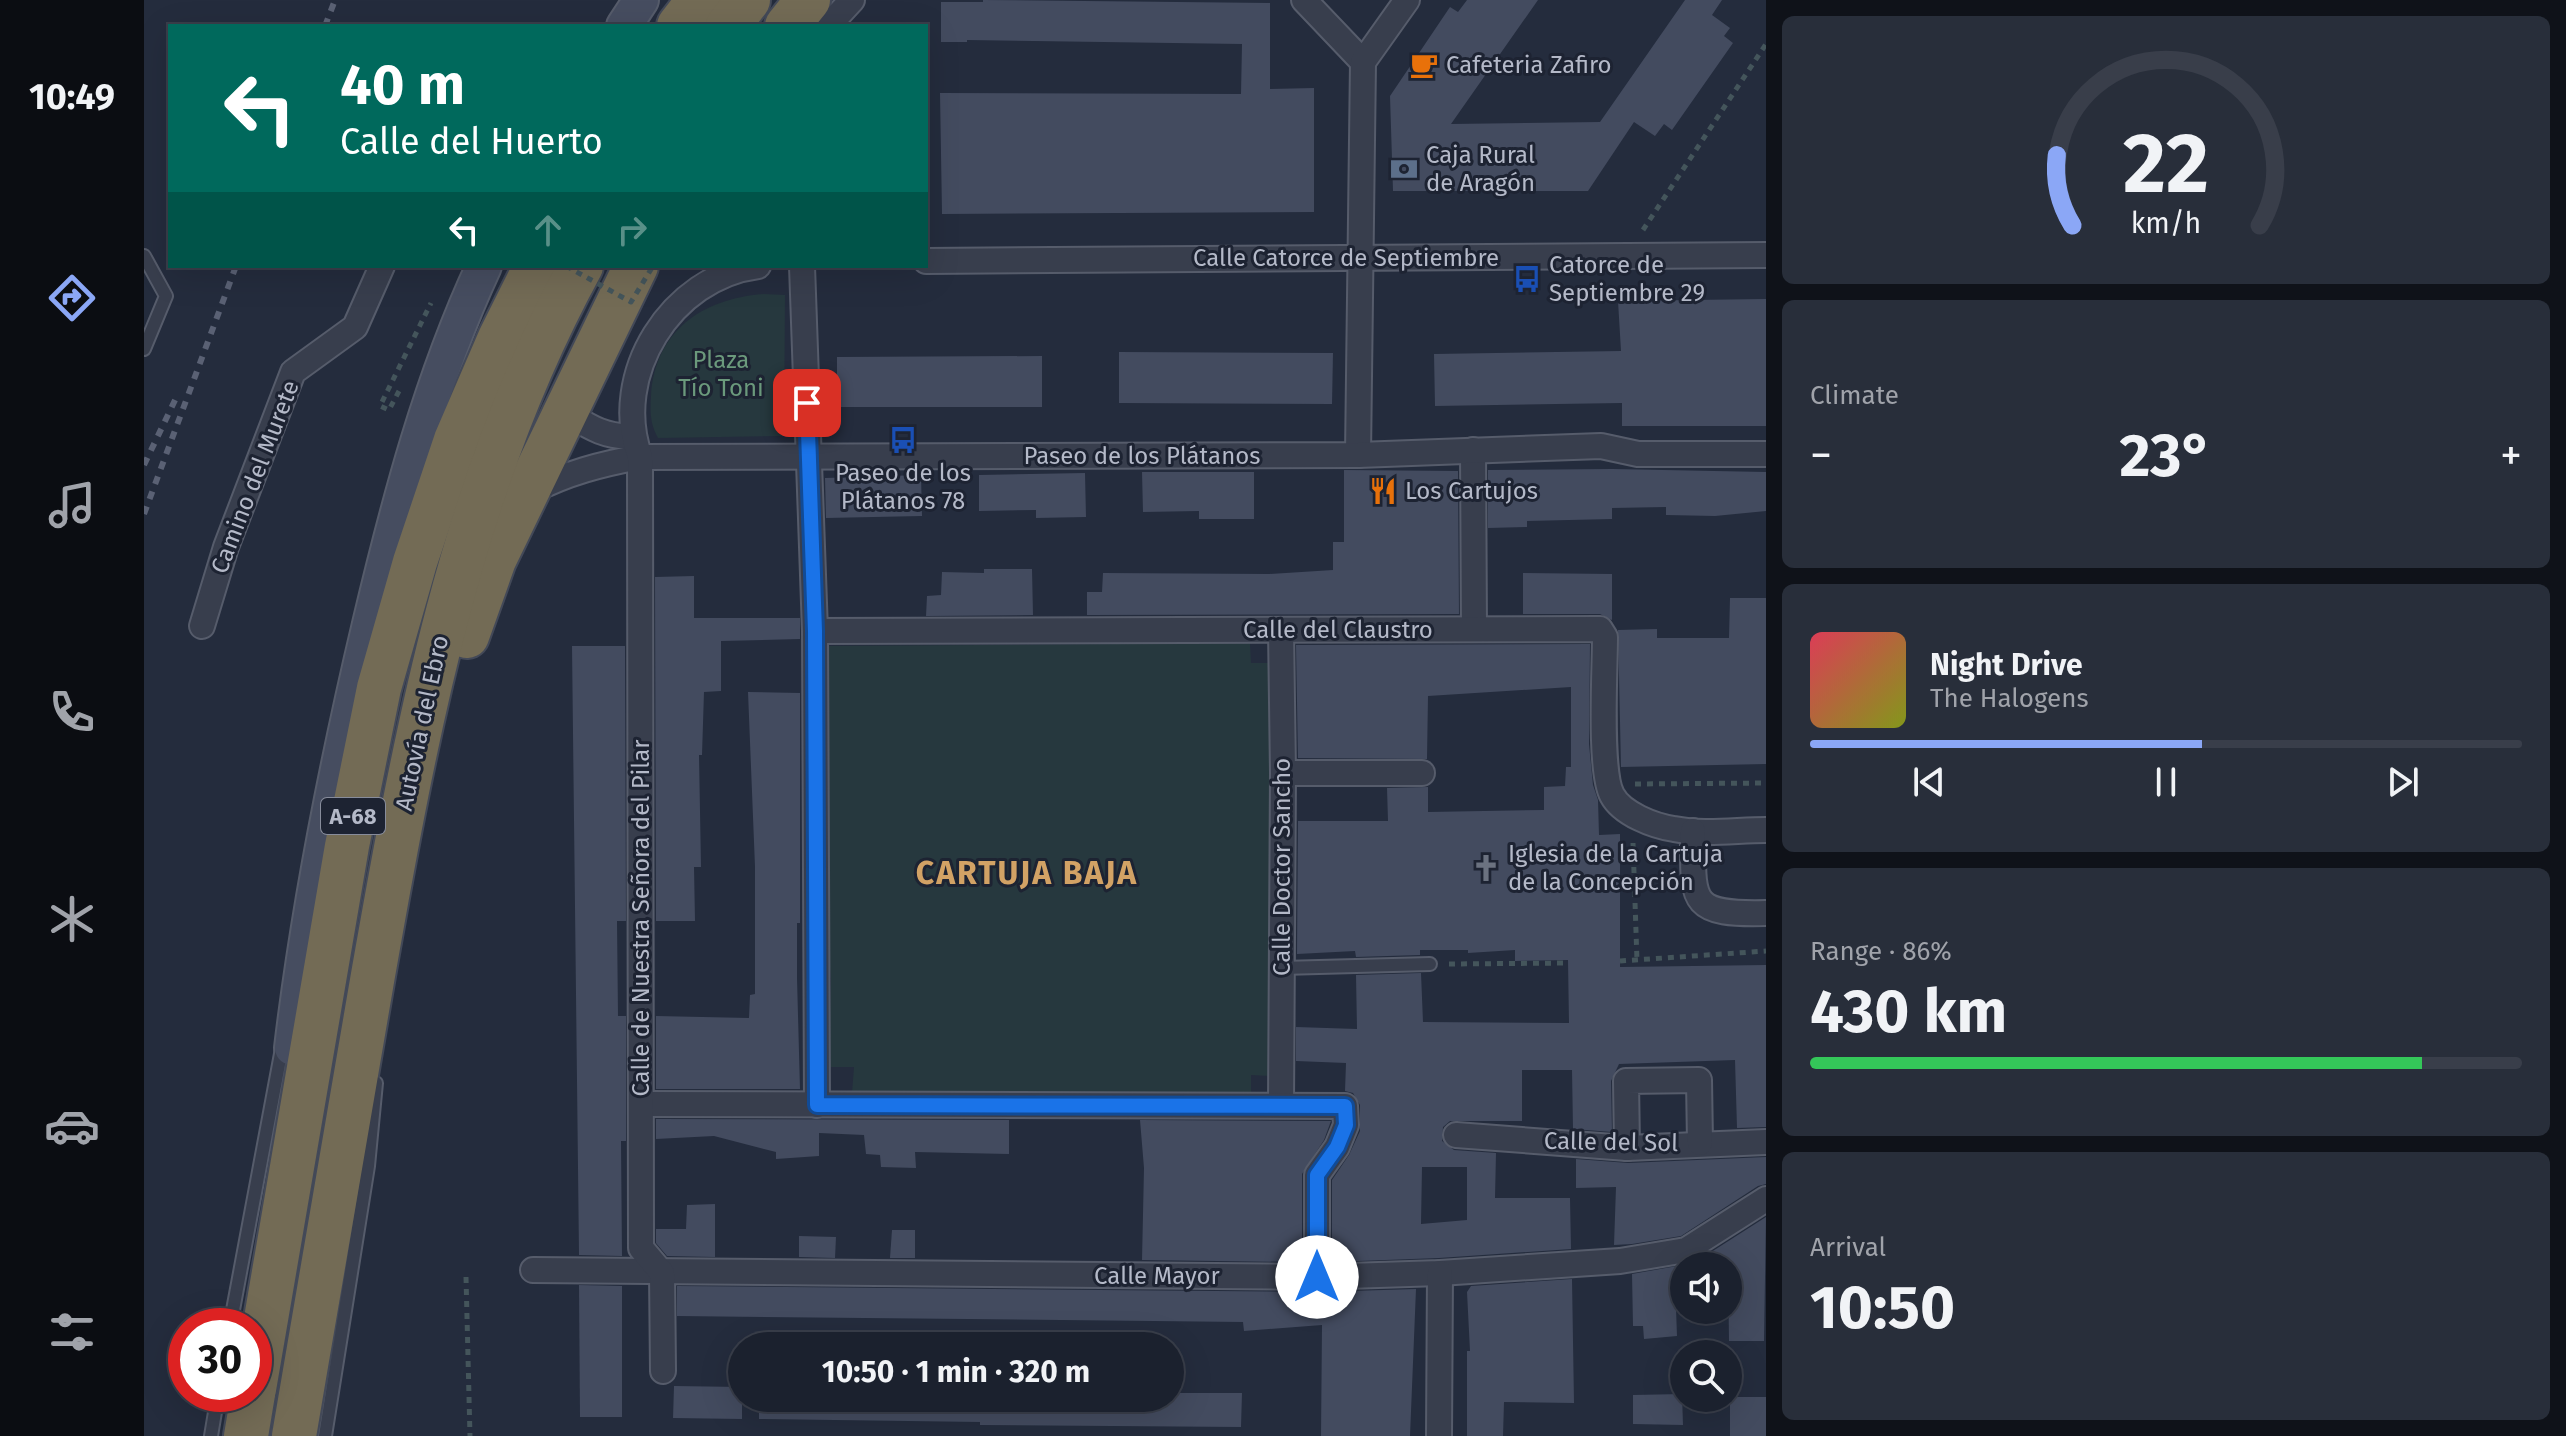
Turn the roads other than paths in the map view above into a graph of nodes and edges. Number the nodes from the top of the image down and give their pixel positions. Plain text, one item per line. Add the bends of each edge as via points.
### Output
1 (641, 0) edge
2 (699, 0) edge
3 (748, 0) edge
4 (808, 0) edge
5 (852, 0) edge
6 (1304, 0) edge
7 (1407, 0) edge
8 (625, 24) edge
9 (681, 24) edge
10 (730, 24) edge
11 (789, 24) edge
12 (830, 24) edge
13 (1363, 62) junction
14 (1766, 255) edge
15 (144, 256) edge
16 (1359, 258) junction
17 (928, 261) edge
18 (381, 268) edge
19 (483, 268) edge
20 (535, 268) edge
21 (580, 268) edge
22 (635, 268) edge
23 (748, 268) edge
24 (802, 268) edge
25 (144, 349) edge
26 (565, 412) junction
27 (636, 447) junction
28 (1473, 450) junction
29 (1766, 454) edge
30 (1358, 455) junction
31 (809, 458) junction
32 (525, 495) junction
33 (202, 626) dead end
34 (1474, 629) junction
35 (1281, 630) junction
36 (815, 631) junction
37 (1283, 773) junction
38 (1422, 773) dead end
39 (1766, 830) edge
40 (1693, 831) junction
41 (1766, 913) edge
42 (378, 946) junction
43 (1430, 964) road end
44 (1282, 968) junction
45 (300, 982) junction
46 (384, 993) dead end
47 (377, 1070) dead end
48 (641, 1104) junction
49 (817, 1105) junction
50 (1281, 1105) junction
51 (1456, 1135) dead end
52 (1766, 1142) edge
53 (1700, 1143) junction
54 (1627, 1148) junction
55 (1766, 1199) edge
56 (533, 1270) dead end
57 (662, 1273) junction
58 (1440, 1273) junction
59 (1317, 1277) junction
60 (233, 1308) edge
61 (259, 1308) edge
62 (264, 1308) edge
63 (663, 1371) dead end
64 (235, 1412) edge
65 (211, 1436) edge
66 (294, 1436) edge
67 (325, 1436) edge
68 (1439, 1436) edge

1 - 8 street
2 - 9 highway
3 - 10 highway
4 - 11 highway
5 - 12 street
6 - 13 street
7 - 13 street
13 - 16 street
14 - 16 street, Calle Catorce de Septiembre
15 - 25 lane via 166,296
16 - 17 street, Calle Catorce de Septiembre
16 - 30 street
18 - 33 street, Camino del Murete via 355,327 293,372 226,547
19 - 45 street via 450,343 390,542 337,771
20 - 62 highway, Autovía del Ebro / A-68 via 456,440 379,688
21 - 42 highway, Autovía del Ebro / A-68 via 530,370 455,579
22 - 26 highway
23 - 27 street via 712,280 678,305 651,342 634,392
24 - 31 street
26 - 27 street
26 - 32 highway
27 - 31 street, Paseo de los Plátanos
27 - 32 street, Paseo de los Plátanos
27 - 48 street, Calle de Nuestra Señora del Pilar
28 - 29 street, Paseo de los Plátanos via 1601,446 1638,454
28 - 30 street, Paseo de los Plátanos
28 - 34 street
30 - 31 street, Paseo de los Plátanos
31 - 36 street
32 - 42 highway via 472,620 437,757
34 - 35 street, Calle del Claustro
34 - 40 street, Calle del Claustro via 1600,629 1605,637 1605,774 1612,796 1644,819
35 - 36 street, Calle del Claustro
35 - 37 street, Calle Doctor Sancho
36 - 49 street
37 - 38 street
37 - 44 street, Calle Doctor Sancho
39 - 40 street
40 - 41 street via 1694,890 1699,901 1715,911
42 - 46 lane
42 - 66 highway, Autovía del Ebro / A-68
43 - 44 lane
44 - 50 street, Calle Doctor Sancho
45 - 60 lane via 280,1054
45 - 61 street
47 - 67 lane via 368,1166
48 - 49 street
48 - 57 street, Calle de Nuestra Señora del Pilar via 641,1248
49 - 50 street
50 - 59 street via 1345,1106 1346,1125 1317,1175
51 - 54 street, Calle del Sol
52 - 53 street, Calle del Sol
53 - 54 street, Calle del Sol
53 - 54 street via 1699,1080 1626,1081
55 - 58 street, Calle Mayor via 1686,1250 1620,1261
56 - 57 street, Calle Mayor
57 - 59 street, Calle Mayor
57 - 63 street
58 - 59 street, Calle Mayor
58 - 68 street
64 - 65 lane

